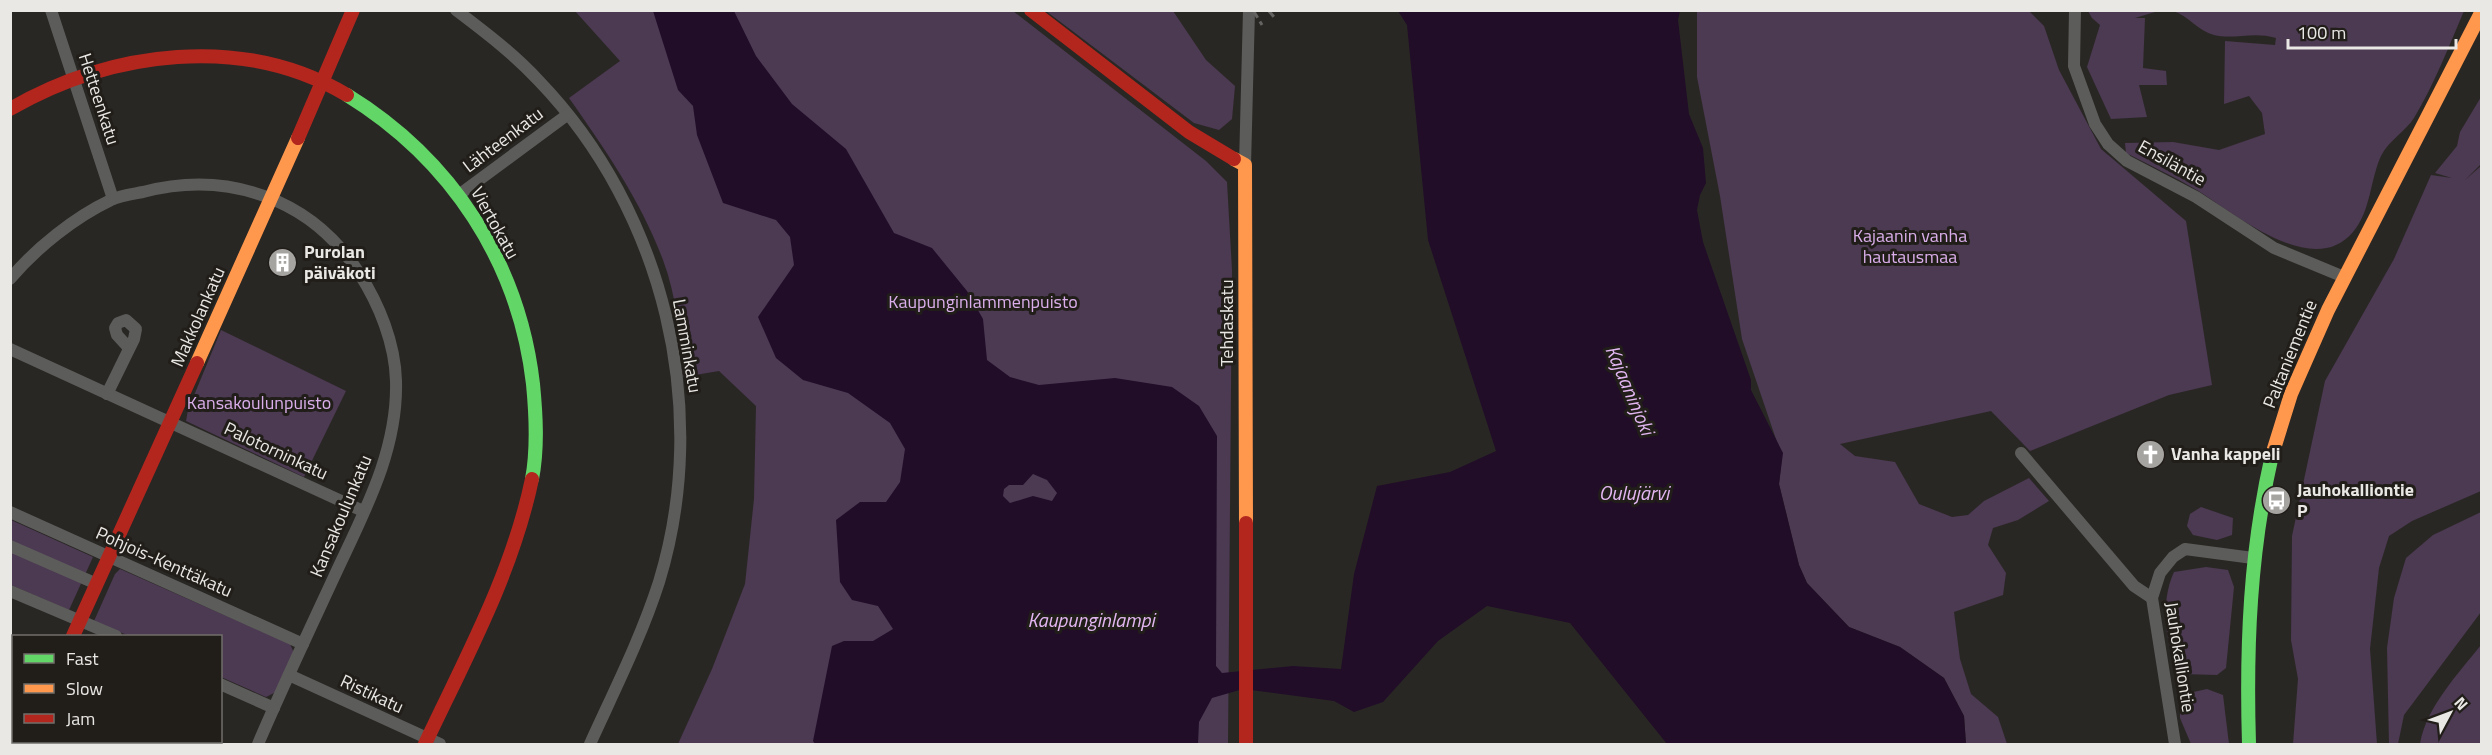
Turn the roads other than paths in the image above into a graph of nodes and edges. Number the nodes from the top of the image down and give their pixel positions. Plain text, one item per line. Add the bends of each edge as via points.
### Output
1 (51, 10) edge
2 (353, 10) edge
3 (456, 10) edge
4 (1031, 10) edge
5 (1249, 10) edge
6 (2075, 10) edge
7 (2481, 11) edge
8 (74, 80) junction
9 (322, 82) junction
10 (10, 109) edge
11 (567, 115) junction
12 (1245, 165) junction
13 (460, 194) junction
14 (113, 199) junction
15 (271, 200) junction
16 (2344, 277) junction
17 (10, 279) edge
18 (128, 347) dead end
19 (10, 349) edge
20 (107, 394) junction
21 (170, 423) junction
22 (2020, 453) dead end
23 (10, 512) edge
24 (363, 512) junction
25 (10, 546) edge
26 (108, 557) junction
27 (2253, 558) junction
28 (97, 584) junction
29 (10, 591) edge
30 (2152, 598) junction
31 (80, 621) junction
32 (73, 635) edge
33 (114, 635) edge
34 (303, 644) junction
35 (289, 675) junction
36 (222, 685) edge
37 (274, 708) junction
38 (431, 743) edge
39 (258, 744) edge
40 (590, 744) edge
41 (1246, 744) edge
42 (2175, 744) edge
43 (2249, 744) edge

1 - 8 street, Hetteenkatu
2 - 9 street, Makkolankatu
3 - 11 street, Lamminkatu via 540,81
4 - 12 street via 1189,132
5 - 12 street
6 - 16 street, Ensiläntie via 2074,66 2095,124 2108,144 2127,161 2196,197 2274,248
7 - 16 street, Paltaniementie
8 - 9 street, Viertokatu via 162,57 191,55 258,63
8 - 10 street, Viertokatu
8 - 14 street, Hetteenkatu
9 - 13 street, Viertokatu via 384,121
9 - 15 street, Makkolankatu
11 - 13 street, Lähteenkatu
11 - 40 street, Lamminkatu via 611,178 643,244 670,331 680,413 678,484 659,582
12 - 41 street, Tehdaskatu
13 - 38 street, Viertokatu via 493,252 521,323 532,374 536,435 530,487 513,548
14 - 15 street, Kansakoulunkatu via 195,183 229,185
14 - 17 street, Kansakoulunkatu via 58,235
15 - 21 street, Makkolankatu
15 - 24 street, Kansakoulunkatu via 305,216 336,243 371,292 386,327 395,370 393,423 384,466
16 - 27 street, Paltaniementie via 2313,338 2289,400 2263,495
18 - 20 street
19 - 20 street, Palotorninkatu
20 - 21 street, Palotorninkatu
21 - 24 street, Palotorninkatu
21 - 26 street, Makkolankatu
22 - 30 street via 2134,586
23 - 26 street, Pohjois-Kenttäkatu
24 - 34 street, Kansakoulunkatu
25 - 28 street
26 - 28 street, Makkolankatu
26 - 34 street, Pohjois-Kenttäkatu
27 - 30 street, Jauhokalliontie via 2186,549 2160,573
27 - 43 street, Paltaniementie via 2246,658
28 - 31 street, Makkolankatu
29 - 31 street
30 - 42 street, Jauhokalliontie
31 - 32 street, Makkolankatu
31 - 33 street
34 - 35 street, Kansakoulunkatu
35 - 37 street, Kansakoulunkatu
35 - 38 street, Ristikatu
36 - 37 street
37 - 39 street, Kansakoulunkatu

